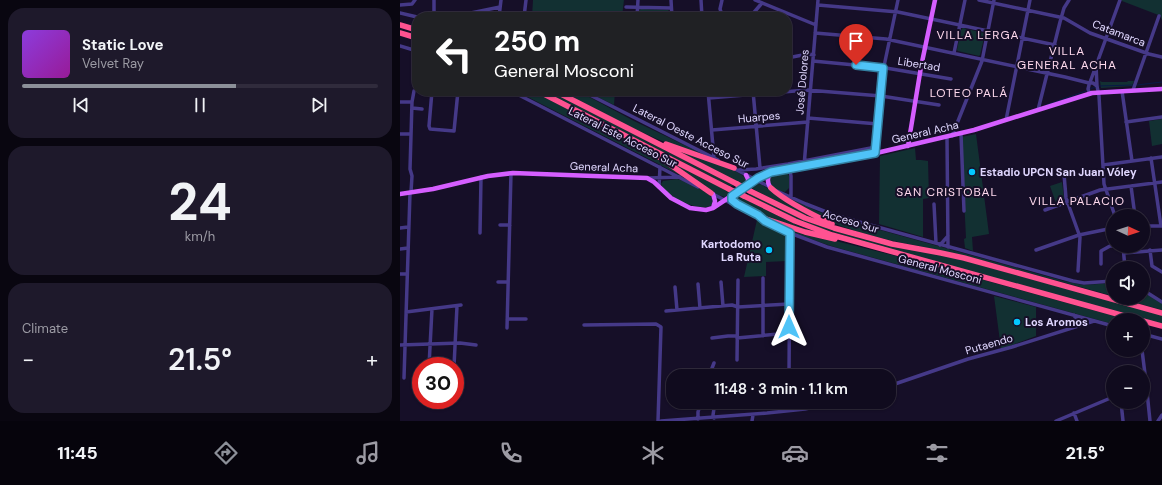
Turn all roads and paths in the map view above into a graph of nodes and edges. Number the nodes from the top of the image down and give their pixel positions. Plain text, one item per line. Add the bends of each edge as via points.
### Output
1 (415, 0) edge
2 (434, 0) edge
3 (501, 0) edge
4 (526, 0) edge
5 (638, 0) edge
6 (671, 0) edge
7 (700, 0) edge
8 (722, 0) edge
9 (755, 0) edge
10 (818, 0) edge
11 (898, 0) edge
12 (935, 0) edge
13 (965, 0) edge
14 (978, 0) edge
15 (1030, 0) edge
16 (1069, 0) edge
17 (1119, 0) edge
18 (763, 2) edge
19 (994, 2) edge
20 (400, 5) edge
21 (818, 5) junction
22 (626, 6) dead end
23 (500, 7) junction
24 (638, 8) junction
25 (671, 8) junction
26 (1028, 10) junction
27 (896, 11) junction
28 (434, 12) edge
29 (476, 12) edge
30 (500, 12) edge
31 (525, 12) edge
32 (638, 12) edge
33 (671, 12) edge
34 (701, 12) edge
35 (721, 12) edge
36 (754, 12) edge
37 (786, 12) edge
38 (400, 13) edge
39 (792, 15) edge
40 (412, 16) edge
41 (1159, 16) dead end
42 (1062, 17) junction
43 (931, 19) junction
44 (1157, 22) junction
45 (1162, 23) edge
46 (400, 25) edge
47 (816, 25) junction
48 (960, 25) junction
49 (412, 29) edge
50 (988, 31) junction
51 (400, 33) edge
52 (816, 33) junction
53 (412, 37) edge
54 (1023, 38) junction
55 (1105, 39) junction
56 (889, 40) junction
57 (1055, 45) junction
58 (400, 46) edge
59 (925, 47) junction
60 (412, 49) edge
61 (954, 53) junction
62 (1146, 53) junction
63 (814, 54) junction
64 (792, 57) edge
65 (1162, 57) edge
66 (982, 59) junction
67 (813, 61) junction
68 (1096, 65) junction
69 (1017, 66) junction
70 (883, 68) junction
71 (1048, 73) junction
72 (920, 74) junction
73 (951, 79) dead end
74 (1089, 83) junction
75 (1097, 86) junction
76 (1162, 89) edge
77 (811, 90) junction
78 (1133, 90) junction
79 (792, 91) edge
80 (1122, 91) junction
81 (1098, 92) junction
82 (1090, 94) junction
83 (413, 96) edge
84 (432, 96) edge
85 (457, 96) edge
86 (521, 96) edge
87 (548, 96) edge
88 (565, 96) edge
89 (592, 96) edge
90 (724, 96) edge
91 (754, 96) edge
92 (880, 96) junction
93 (709, 98) joint
94 (400, 102) edge
95 (412, 102) junction
96 (915, 102) junction
97 (939, 105) dead end
98 (412, 108) junction
99 (422, 109) dead end
100 (1038, 110) junction
101 (1162, 117) edge
102 (808, 120) junction
103 (1006, 121) junction
104 (1126, 122) junction
105 (878, 124) junction
106 (756, 127) junction
107 (712, 130) junction
108 (400, 134) edge
109 (410, 134) junction
110 (961, 134) junction
111 (643, 136) junction
112 (950, 136) junction
113 (637, 142) junction
114 (908, 146) junction
115 (876, 147) junction
116 (875, 153) junction
117 (1162, 157) edge
118 (714, 158) junction
119 (1151, 158) junction
120 (804, 160) junction
121 (1132, 161) junction
122 (1103, 164) junction
123 (789, 166) junction
124 (804, 166) junction
125 (660, 167) junction
126 (760, 168) junction
127 (736, 169) junction
128 (771, 172) junction
129 (511, 173) junction
130 (1064, 174) dead end
131 (746, 175) junction
132 (481, 177) junction
133 (647, 178) junction
134 (660, 178) junction
135 (681, 178) junction
136 (756, 180) junction
137 (1162, 182) edge
138 (1155, 183) junction
139 (1131, 186) junction
140 (659, 187) junction
141 (749, 188) junction
142 (770, 188) junction
143 (1106, 190) junction
144 (411, 193) junction
145 (712, 193) junction
146 (400, 194) edge
147 (791, 197) junction
148 (732, 198) junction
149 (726, 200) junction
150 (1068, 202) junction
151 (934, 204) dead end
152 (736, 206) junction
153 (713, 208) junction
154 (1112, 209) edge
155 (1134, 209) edge
156 (1045, 210) dead end
157 (964, 211) dead end
158 (754, 215) joint
159 (764, 219) junction
160 (500, 225) dead end
161 (510, 225) junction
162 (1150, 226) edge
163 (1161, 226) edge
164 (408, 227) junction
165 (400, 228) edge
166 (1106, 229) edge
167 (850, 232) junction
168 (480, 233) dead end
169 (790, 233) junction
170 (1079, 235) junction
171 (948, 236) junction
172 (936, 243) junction
173 (940, 245) junction
174 (871, 246) junction
175 (948, 247) junction
176 (408, 248) junction
177 (400, 249) edge
178 (1106, 249) edge
179 (1036, 250) dead end
180 (1150, 250) joint
181 (1162, 250) edge
182 (1124, 253) edge
183 (1125, 261) edge
184 (1100, 264) dead end
185 (1078, 271) dead end
186 (1162, 272) edge
187 (400, 274) edge
188 (407, 274) junction
189 (763, 278) dead end
190 (738, 280) dead end
191 (1106, 281) edge
192 (498, 282) dead end
193 (508, 282) junction
194 (720, 282) dead end
195 (698, 284) dead end
196 (675, 287) dead end
197 (1150, 294) edge
198 (1162, 302) edge
199 (789, 304) junction
200 (723, 306) junction
201 (763, 306) junction
202 (738, 307) junction
203 (700, 308) junction
204 (432, 309) junction
205 (677, 310) junction
206 (666, 311) dead end
207 (406, 312) junction
208 (1114, 313) edge
209 (1162, 313) edge
210 (1073, 315) junction
211 (507, 319) junction
212 (526, 319) dead end
213 (1094, 320) junction
214 (1150, 323) edge
215 (1106, 324) edge
216 (584, 325) dead end
217 (1162, 326) edge
218 (1075, 327) junction
219 (507, 328) dead end
220 (789, 333) junction
221 (763, 336) junction
222 (1150, 336) edge
223 (737, 337) junction
224 (712, 338) dead end
225 (1162, 339) edge
226 (405, 344) junction
227 (430, 344) junction
228 (455, 344) junction
229 (400, 345) edge
230 (476, 345) dead end
231 (429, 357) edge
232 (454, 357) edge
233 (737, 360) dead end
234 (714, 363) dead end
235 (712, 369) edge
236 (789, 369) edge
237 (404, 378) dead end
238 (896, 384) edge
239 (1106, 401) edge
240 (699, 409) edge
241 (714, 409) edge
242 (805, 409) edge
243 (1122, 409) edge
244 (1148, 409) edge
245 (788, 411) joint
246 (1074, 413) junction
247 (752, 415) junction
248 (1162, 415) edge
249 (711, 419) edge
250 (696, 420) edge
251 (660, 421) edge
252 (752, 421) edge
253 (1056, 421) edge
254 (1077, 421) edge
255 (1123, 421) edge
256 (1150, 421) edge
257 (1158, 421) edge

1 - 20 street via 412,4
2 - 28 street
3 - 23 street
4 - 31 street
5 - 24 street
6 - 25 street
7 - 34 street
8 - 35 street
9 - 18 street
10 - 21 street, José Dolores
11 - 27 street
12 - 43 main road
13 - 48 street
14 - 19 street, Catamarca
15 - 26 street
16 - 42 street
17 - 55 street
18 - 36 street
18 - 37 street
19 - 26 street, Catamarca
19 - 50 street
21 - 27 street
21 - 47 street, José Dolores
22 - 24 street
23 - 29 street
23 - 30 street
24 - 25 street
24 - 32 street
25 - 33 street
26 - 42 street, Catamarca
26 - 54 street
27 - 43 street
27 - 56 street
38 - 40 street
39 - 47 street
41 - 44 street
42 - 55 street, Catamarca
42 - 57 street
43 - 48 street
43 - 59 main road
44 - 45 street
44 - 62 street
46 - 49 highway
47 - 52 street, José Dolores
48 - 50 street
48 - 61 street
50 - 54 street
50 - 66 street
51 - 53 highway
52 - 56 street
52 - 63 street, José Dolores
54 - 57 street
54 - 69 street
55 - 62 street, Catamarca
55 - 68 street
56 - 59 street
56 - 70 street
57 - 71 street
58 - 60 street
59 - 61 street
59 - 72 main road
61 - 66 street
62 - 65 street, Catamarca
62 - 78 street
63 - 64 street
63 - 67 street, José Dolores
66 - 69 street
66 - 112 street
67 - 70 street, Libertad
67 - 77 street, José Dolores
68 - 74 street
68 - 75 street
69 - 71 street
69 - 103 street
70 - 72 street, Libertad
70 - 92 street
71 - 74 street
71 - 100 street
72 - 73 street, Libertad
72 - 96 main road
74 - 75 street via 1093,82
74 - 82 street
75 - 81 street
76 - 78 main road, General Acha
77 - 79 street
77 - 92 street
77 - 102 street, José Dolores
78 - 80 main road, General Acha
80 - 81 main road, General Acha
80 - 104 street
81 - 82 main road, General Acha
81 - 122 street
82 - 100 main road, General Acha
83 - 95 street
84 - 85 street via 430,129 454,131
86 - 125 street, Lateral Este Acceso Sur
87 - 113 highway, Acceso Sur
88 - 111 highway, Acceso Sur
89 - 118 street, Lateral Oeste Acceso Sur
90 - 93 street
91 - 106 street
92 - 96 street
92 - 105 street
93 - 107 street
94 - 95 street
95 - 98 street
96 - 97 street
96 - 114 main road
98 - 99 street
98 - 109 street
100 - 103 main road, General Acha
101 - 104 street
102 - 105 street, Huarpes
102 - 106 street, Huarpes
102 - 120 street, José Dolores
103 - 110 main road, General Acha
104 - 121 street
105 - 115 street
106 - 107 street, Huarpes
106 - 126 street
107 - 118 street
108 - 109 street
109 - 144 street
110 - 112 main road, General Acha
110 - 157 street
111 - 127 highway
111 - 141 highway, Acceso Sur, bridge
112 - 114 main road, General Acha
112 - 171 street
113 - 145 highway
113 - 174 highway, Acceso Sur, bridge via 781,215 832,235
114 - 116 main road, General Acha
115 - 116 street
115 - 120 street, General Acha
116 - 124 main road, General Acha
117 - 119 street
118 - 127 street, Lateral Oeste Acceso Sur
119 - 121 street
119 - 138 street
120 - 123 street, General Acha
120 - 124 street, José Dolores
121 - 122 street
122 - 143 street
123 - 124 main road, General Acha
123 - 126 street, General Acha
123 - 128 main road, General Acha
123 - 147 street
125 - 134 street
125 - 135 street, Lateral Este Acceso Sur
126 - 127 street, General Acha
127 - 131 street, Lateral Oeste Acceso Sur
128 - 136 main road, General Acha
128 - 142 main road via 767,181
129 - 132 main road, General Acha
129 - 133 main road, General Acha
129 - 161 street
130 - 150 street
131 - 136 street, Lateral Oeste Acceso Sur
131 - 141 main road
132 - 144 main road, General Acha
132 - 168 street
133 - 134 street
133 - 140 main road, General Acha
134 - 135 street
134 - 140 street
135 - 145 street, Lateral Este Acceso Sur
136 - 141 main road, General Acha
136 - 142 street, Lateral Oeste Acceso Sur
137 - 138 street
138 - 139 street
138 - 163 street
139 - 143 street
139 - 155 street
140 - 153 main road, General Acha via 671,198 690,208
141 - 148 main road, General Acha
141 - 167 highway, Acceso Sur via 805,218
142 - 147 street
142 - 167 highway via 803,209
143 - 150 street
143 - 154 street
144 - 146 main road, General Acha
144 - 164 street
145 - 149 street, Lateral Este Acceso Sur
145 - 153 main road via 715,201
147 - 172 street via 829,214
148 - 149 main road, General Acha
148 - 152 street
148 - 159 street, General Mosconi via 737,204
149 - 152 street
149 - 153 main road, General Acha
150 - 156 street
150 - 170 street
151 - 172 street
152 - 158 street
158 - 159 highway
159 - 169 street, General Mosconi
159 - 174 highway via 815,235
160 - 161 street
161 - 193 street
162 - 163 street
164 - 165 street
164 - 176 street
166 - 170 street
167 - 209 highway, Acceso Sur via 892,244 964,258
169 - 199 street
169 - 210 street, General Mosconi via 827,247
170 - 179 street
170 - 185 street
171 - 173 street
171 - 175 street
172 - 173 street
173 - 175 street
174 - 208 highway, Acceso Sur
175 - 191 street via 1074,282
176 - 177 street
176 - 188 street
178 - 184 street via 1101,252
180 - 181 street
180 - 186 street via 1152,266
182 - 183 street
187 - 188 street
188 - 207 street
189 - 201 street
190 - 202 street
192 - 193 street
193 - 211 street
194 - 200 street
195 - 203 street
196 - 205 street
197 - 198 street
199 - 201 street
199 - 220 street
200 - 202 street
200 - 203 street
201 - 202 street
201 - 221 street
202 - 223 street
203 - 205 street
204 - 207 street
204 - 227 street
204 - 228 street via 459,306
205 - 206 street
207 - 226 street
210 - 213 street, General Mosconi
210 - 218 street via 1077,320
211 - 212 street
211 - 219 street
213 - 215 street, General Mosconi
213 - 218 street, Putaendo
214 - 217 highway
216 - 251 street via 656,324 661,327
218 - 238 street, Putaendo
220 - 221 street
220 - 236 street
221 - 223 street
222 - 225 street
223 - 224 street
223 - 233 street
226 - 227 street
226 - 229 street
226 - 237 street
227 - 228 street
227 - 231 street
228 - 230 street
228 - 232 street
234 - 235 street
239 - 246 street
240 - 250 street
241 - 249 street
242 - 245 street
243 - 255 street
244 - 256 street
245 - 247 street
246 - 253 street
246 - 254 street
247 - 249 street
247 - 252 street
248 - 257 street
249 - 250 street
250 - 251 street

